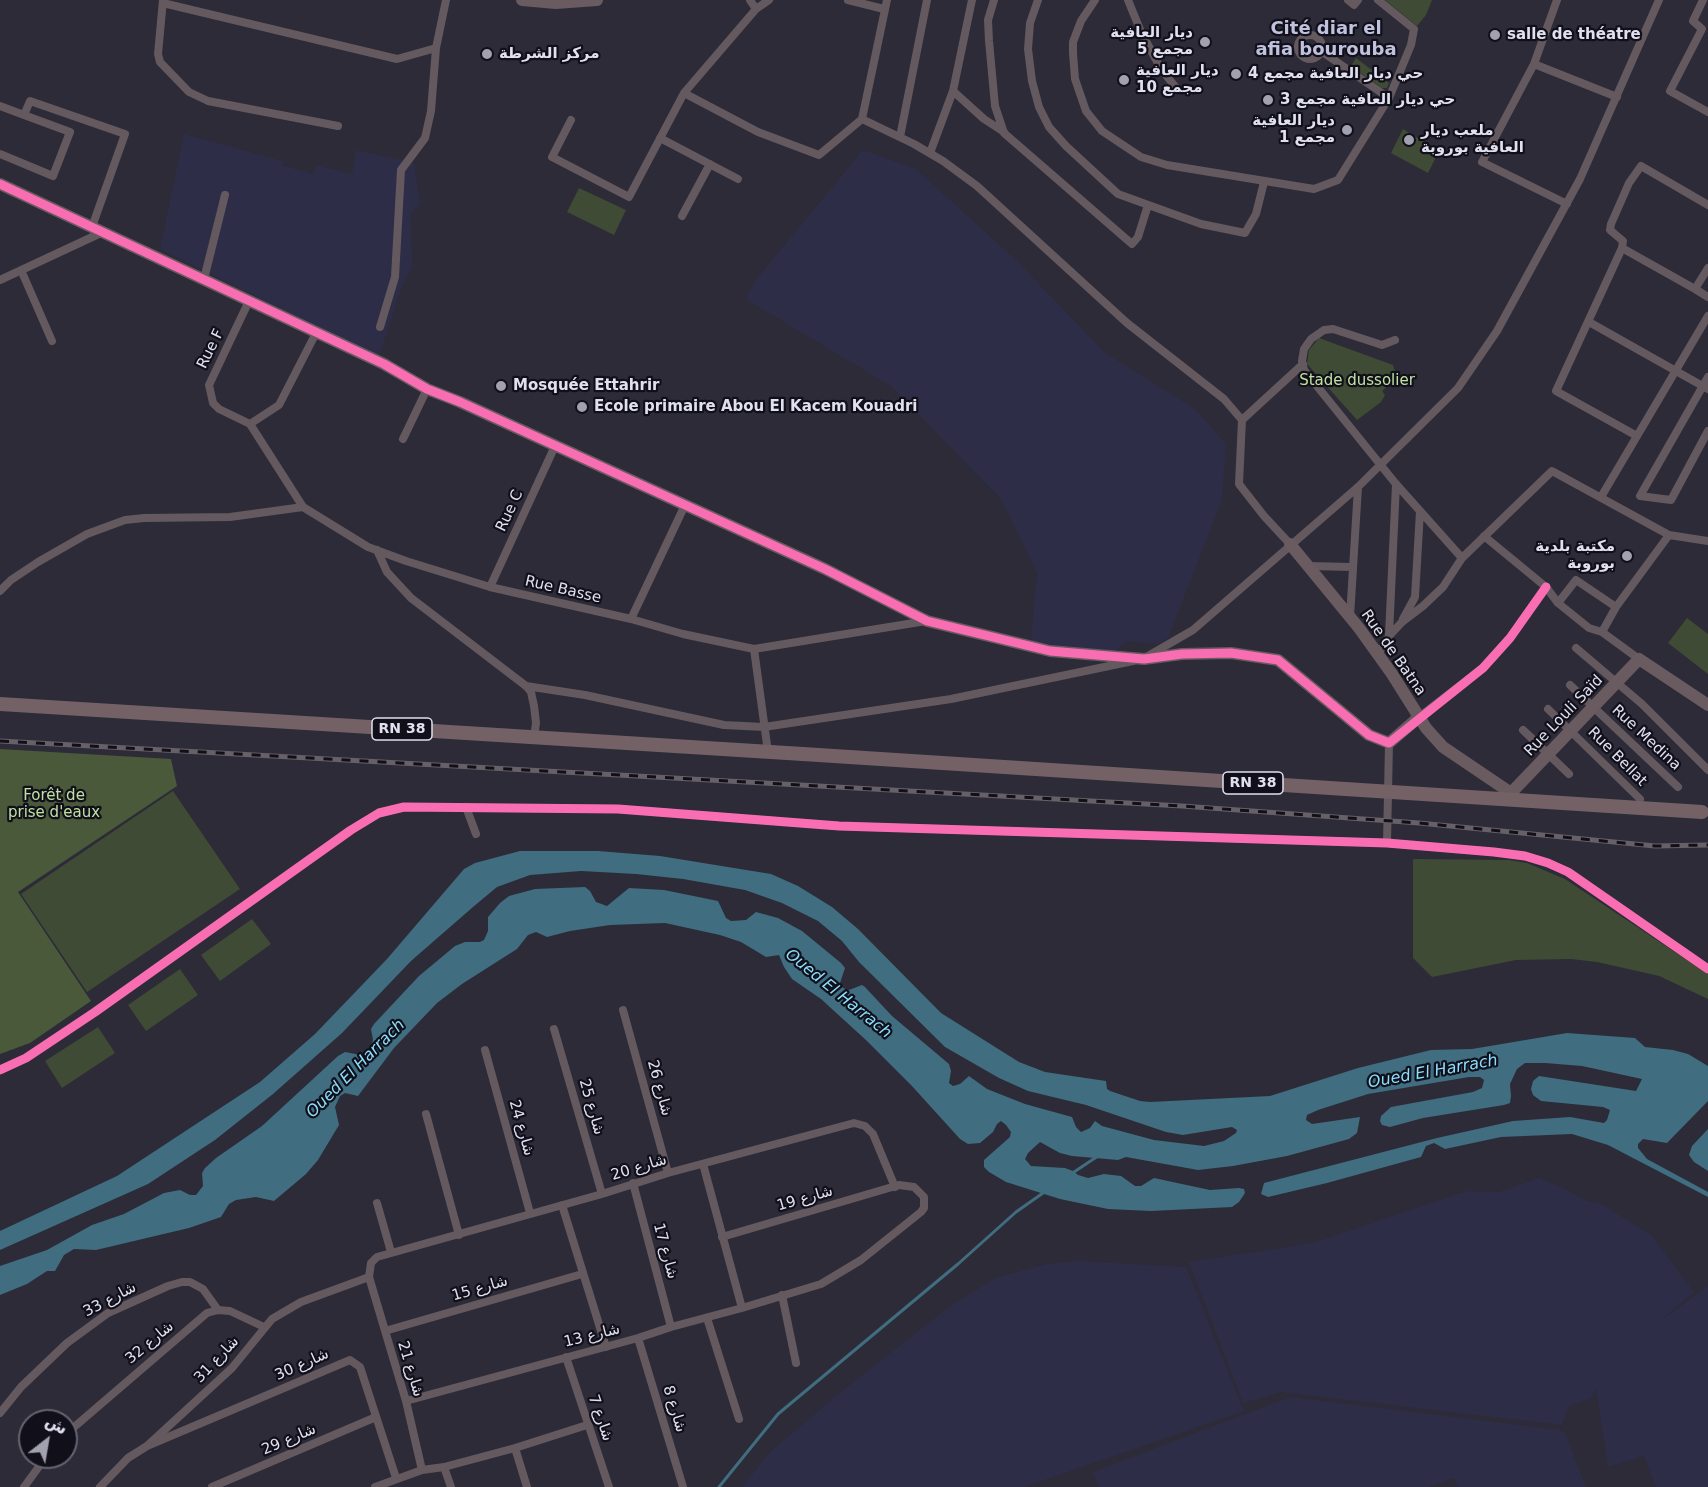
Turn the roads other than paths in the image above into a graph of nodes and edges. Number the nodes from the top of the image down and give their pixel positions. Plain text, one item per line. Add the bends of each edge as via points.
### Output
1 (446, 0) edge
2 (522, 0) edge
3 (597, 0) edge
4 (750, 0) edge
5 (769, 0) edge
6 (848, 0) edge
7 (887, 0) edge
8 (927, 0) edge
9 (972, 0) edge
10 (994, 0) edge
11 (1038, 0) edge
12 (1095, 0) edge
13 (1128, 0) edge
14 (1348, 0) edge
15 (1358, 0) edge
16 (1378, 0) edge
17 (1557, 0) edge
18 (1659, 0) edge
19 (1703, 0) edge
20 (163, 2) edge
21 (756, 9) junction
22 (884, 9) junction
23 (1705, 30) edge
24 (436, 48) junction
25 (1321, 51) dead end
26 (1534, 64) junction
27 (1177, 89) dead end
28 (953, 91) junction
29 (684, 93) junction
30 (1617, 97) junction
31 (1389, 98) junction
32 (0, 106) edge
33 (1708, 112) edge
34 (24, 115) junction
35 (862, 119) junction
36 (571, 120) dead end
37 (338, 126) dead end
38 (1004, 133) junction
39 (900, 137) junction
40 (660, 138) junction
41 (930, 153) junction
42 (0, 154) edge
43 (710, 164) junction
44 (738, 179) dead end
45 (1264, 182) junction
46 (0, 184) edge
47 (225, 195) dead end
48 (1567, 204) junction
49 (1148, 205) junction
50 (1708, 205) edge
51 (682, 216) dead end
52 (97, 230) junction
53 (1622, 248) junction
54 (1708, 268) edge
55 (21, 270) junction
56 (204, 279) junction
57 (0, 280) edge
58 (1695, 289) junction
59 (1708, 297) edge
60 (249, 301) junction
61 (1708, 316) edge
62 (1589, 322) junction
63 (380, 327) dead end
64 (316, 333) junction
65 (1395, 340) dead end
66 (52, 341) dead end
67 (1302, 364) junction
68 (1676, 371) junction
69 (1708, 377) edge
70 (1705, 387) edge
71 (427, 389) junction
72 (1242, 420) junction
73 (250, 424) junction
74 (1708, 431) edge
75 (1637, 436) junction
76 (403, 439) dead end
77 (555, 446) junction
78 (1382, 465) junction
79 (1396, 484) junction
80 (1358, 487) junction
81 (1601, 497) junction
82 (685, 505) junction
83 (303, 507) junction
84 (1420, 511) junction
85 (1669, 535) junction
86 (1484, 536) junction
87 (1708, 541) edge
88 (1290, 544) junction
89 (377, 550) junction
90 (1462, 558) junction
91 (1308, 566) junction
92 (1353, 567) junction
93 (1546, 586) junction
94 (490, 587) junction
95 (0, 591) edge
96 (1558, 603) junction
97 (1616, 607) junction
98 (1350, 617) junction
99 (631, 619) junction
100 (927, 621) junction
101 (1402, 622) junction
102 (1602, 632) junction
103 (1389, 636) junction
104 (1576, 648) dead end
105 (754, 650) junction
106 (1378, 654) junction
107 (1144, 659) junction
108 (1639, 659) junction
109 (1617, 683) junction
110 (1570, 685) dead end
111 (526, 686) junction
112 (0, 704) edge
113 (1708, 705) edge
114 (1593, 707) junction
115 (1548, 710) dead end
116 (1419, 717) junction
117 (764, 727) junction
118 (1523, 730) dead end
119 (1571, 730) junction
120 (534, 737) junction
121 (1389, 743) junction
122 (768, 752) junction
123 (1549, 753) junction
124 (1708, 770) edge
125 (1569, 774) dead end
126 (1678, 787) dead end
127 (1511, 793) joint
128 (1640, 799) dead end
129 (466, 807) junction
130 (1708, 813) edge
131 (476, 834) dead end
132 (1387, 843) junction
133 (1708, 969) edge
134 (623, 1010) dead end
135 (554, 1029) dead end
136 (485, 1050) dead end
137 (0, 1070) edge
138 (426, 1114) dead end
139 (703, 1164) junction
140 (668, 1173) junction
141 (633, 1183) junction
142 (895, 1187) junction
143 (602, 1194) junction
144 (377, 1203) dead end
145 (562, 1205) junction
146 (530, 1213) junction
147 (459, 1234) junction
148 (722, 1237) junction
149 (391, 1252) junction
150 (582, 1274) junction
151 (369, 1277) junction
152 (782, 1295) junction
153 (742, 1308) junction
154 (218, 1310) junction
155 (707, 1318) junction
156 (671, 1326) junction
157 (264, 1327) junction
158 (385, 1331) junction
159 (638, 1338) junction
160 (606, 1347) junction
161 (566, 1357) junction
162 (796, 1363) dead end
163 (406, 1401) junction
164 (0, 1413) edge
165 (376, 1417) junction
166 (739, 1419) dead end
167 (78, 1424) edge
168 (587, 1425) junction
169 (147, 1446) junction
170 (515, 1448) junction
171 (444, 1467) junction
172 (37, 1469) edge
173 (422, 1470) junction
174 (396, 1478) junction
175 (24, 1487) edge
176 (100, 1487) edge
177 (212, 1487) edge
178 (375, 1487) edge
179 (451, 1487) edge
180 (527, 1487) edge
181 (609, 1487) edge
182 (683, 1487) edge

1 - 24 street
2 - 3 street
4 - 21 street
5 - 21 street
6 - 22 street
7 - 22 street
8 - 39 street
9 - 28 street
10 - 38 street via 988,20 989,41 995,106
11 - 49 street via 1030,23 1028,49 1039,107 1049,127 1118,194
12 - 45 street via 1081,21 1073,53 1075,79 1086,111 1102,131 1141,157 1158,163
13 - 27 street via 1161,69
14 - 15 street via 1354,5
16 - 31 street via 1414,29
17 - 26 street
18 - 30 street
19 - 23 street via 1693,21
20 - 24 street via 397,59
20 - 37 street via 160,62 189,92 208,101
21 - 29 street
22 - 35 street
23 - 33 street via 1670,91
24 - 63 street via 425,138 400,170 395,277
25 - 31 street
26 - 30 street
26 - 48 street via 1482,162
28 - 38 street
28 - 41 street
29 - 35 street via 758,132 819,155
29 - 40 street
30 - 48 street
31 - 45 street via 1338,180 1314,189
32 - 34 street
34 - 42 street via 70,132 53,176
34 - 52 street via 30,101 124,134
35 - 39 street
36 - 40 street via 552,157 629,197
38 - 49 street via 1132,244
39 - 41 street
40 - 43 street
41 - 72 street via 977,186 1127,323 1224,399
43 - 44 street
43 - 51 street
45 - 49 street via 1256,214 1245,233 1201,224
46 - 52 street
47 - 56 street
48 - 78 street via 1497,331 1458,388
50 - 53 street via 1641,166 1611,224 1610,230 1623,241
52 - 55 street
52 - 56 street
53 - 58 street
53 - 62 street
54 - 58 street
55 - 57 street
55 - 66 street
56 - 60 street
58 - 59 street
60 - 64 street
60 - 73 street, Rue F via 209,385 213,403 219,409
61 - 68 street
62 - 68 street
62 - 75 street via 1556,391
64 - 71 street
64 - 73 street via 279,405
65 - 67 street via 1382,345 1333,328 1324,330 1304,349
67 - 72 street
67 - 78 street
68 - 70 street
68 - 75 street
69 - 70 street
70 - 74 street via 1640,496 1671,500
71 - 76 street
71 - 77 street
72 - 88 street, Rue de Batna via 1239,484
73 - 83 street, Rue Basse
75 - 81 street
77 - 82 street
77 - 94 street, Rue C
78 - 79 street
78 - 80 street
79 - 84 street
79 - 103 street
80 - 88 street
80 - 92 street
81 - 85 street
81 - 86 street via 1552,471
82 - 99 street
82 - 100 street
83 - 89 street, Rue Basse
83 - 95 street via 230,517 124,520 87,534 38,562
84 - 90 street
84 - 101 street via 1415,597
85 - 87 street
85 - 97 street
86 - 90 street
86 - 93 street
88 - 91 street, Rue de Batna
88 - 107 street via 1193,630
89 - 94 street, Rue Basse
89 - 111 street via 387,572 411,598
90 - 101 street via 1443,587
91 - 92 street
91 - 98 street, Rue de Batna
92 - 98 street
93 - 96 street
93 - 116 street via 1510,638 1483,668
94 - 99 street, Rue Basse
96 - 97 street via 1576,580
96 - 102 street via 1589,628
97 - 102 street
98 - 106 street, Rue de Batna
99 - 105 street, Rue Basse
100 - 105 street, Rue Basse
100 - 107 street via 1050,651
101 - 103 street
102 - 108 street
103 - 106 street
104 - 109 street
105 - 117 street
106 - 116 street, Rue de Batna
107 - 117 street via 951,699
107 - 121 street via 1231,653 1278,660 1369,735
108 - 109 street, Rue Louli Saïd
108 - 113 street
109 - 114 street, Rue Louli Saïd
109 - 124 street via 1667,726
110 - 114 street, Rue Medina
111 - 117 street via 724,725
111 - 120 street via 534,706
112 - 120 main road, RN 38
114 - 119 street, Rue Louli Saïd
114 - 126 street, Rue Medina
115 - 119 street, Rue Bellat
116 - 121 street
116 - 127 street, Rue de Batna via 1443,747
117 - 122 street
118 - 123 street
119 - 123 street, Rue Louli Saïd
119 - 128 street, Rue Bellat
120 - 122 main road, RN 38
121 - 132 street
122 - 130 main road, RN 38, bridge
123 - 125 street
123 - 127 street, Rue Louli Saïd
129 - 131 street
129 - 132 street via 628,810 839,826
129 - 137 street via 404,807 368,819 95,1012 26,1058
132 - 133 street via 1494,852 1548,863 1587,884
134 - 140 street, شارع 26
135 - 143 street, شارع 25
136 - 146 street, شارع 24
138 - 147 street
139 - 140 street, شارع 20
139 - 142 street, شارع 20 via 860,1124 873,1134
139 - 148 street
140 - 141 street, شارع 20
141 - 143 street, شارع 20
141 - 156 street, شارع 17
142 - 148 street, شارع 19
142 - 152 street, شارع 13 via 909,1185 922,1193 925,1202 921,1212 839,1275
143 - 145 street, شارع 20
144 - 149 street
145 - 146 street, شارع 20
145 - 150 street
146 - 147 street, شارع 20
147 - 149 street, شارع 20
148 - 153 street
149 - 151 street, شارع 20 via 373,1260
150 - 158 street, شارع 15
150 - 160 street
151 - 157 street, شارع 31 via 301,1302
151 - 158 street, شارع 21
152 - 153 street, شارع 13
152 - 162 street
153 - 155 street, شارع 13
154 - 157 street via 230,1311
154 - 164 street, شارع 33 via 203,1289 182,1282 108,1313 77,1334 21,1387
154 - 167 street, شارع 32 via 202,1317
155 - 156 street, شارع 13
155 - 166 street
156 - 159 street, شارع 13
157 - 169 street, شارع 31 via 232,1368
158 - 163 street, شارع 21
159 - 160 street, شارع 13
159 - 182 street, شارع 8
160 - 161 street, شارع 13
161 - 163 street, شارع 13
161 - 168 street, شارع 7
163 - 173 street, شارع 21
165 - 169 street, شارع 30 via 360,1367 346,1360
165 - 174 street, شارع 30
165 - 177 street, شارع 29
168 - 170 street
168 - 181 street, شارع 7
169 - 176 street, شارع 31 via 128,1458
170 - 171 street
170 - 180 street
171 - 173 street
171 - 179 street
172 - 175 street
173 - 174 street
174 - 178 street

